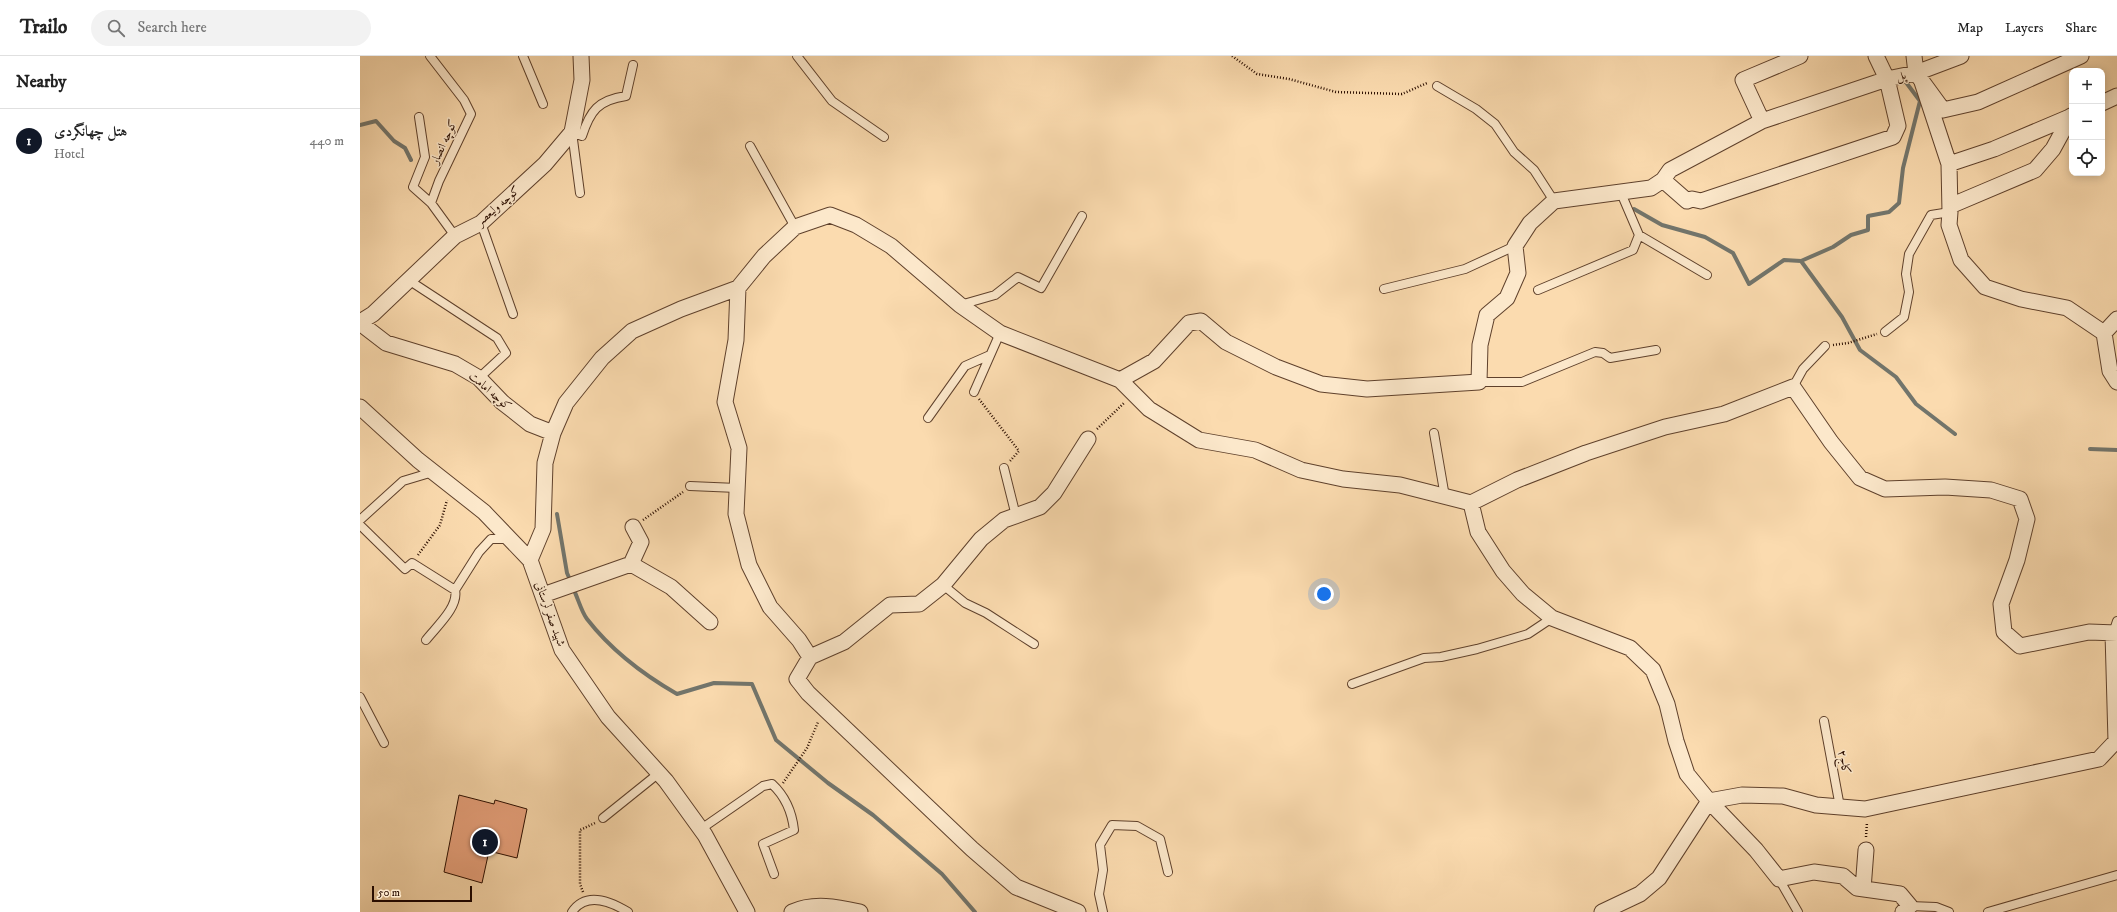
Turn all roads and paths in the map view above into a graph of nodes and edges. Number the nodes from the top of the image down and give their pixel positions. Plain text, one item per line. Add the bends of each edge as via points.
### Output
1 (430, 56) edge
2 (523, 56) edge
3 (581, 56) edge
4 (797, 56) edge
5 (1232, 56) edge
6 (1800, 56) edge
7 (1876, 56) edge
8 (1914, 56) edge
9 (1960, 56) edge
10 (2081, 56) edge
11 (633, 65) dead end
12 (1919, 77) junction
13 (1887, 79) junction
14 (1437, 86) joint
15 (2117, 96) edge
16 (2105, 102) edge
17 (543, 104) dead end
18 (419, 117) dead end
19 (2069, 117) edge
20 (1762, 121) junction
21 (2069, 121) edge
22 (572, 132) junction
23 (884, 137) dead end
24 (750, 146) dead end
25 (1949, 164) junction
26 (1663, 180) junction
27 (580, 193) dead end
28 (1621, 193) junction
29 (1554, 201) junction
30 (431, 202) junction
31 (1950, 209) junction
32 (1082, 216) dead end
33 (481, 223) junction
34 (795, 227) junction
35 (1639, 235) junction
36 (455, 236) junction
37 (1515, 246) junction
38 (1707, 275) dead end
39 (410, 281) junction
40 (738, 288) junction
41 (1384, 289) dead end
42 (1538, 290) dead end
43 (960, 305) junction
44 (513, 314) dead end
45 (2117, 318) edge
46 (360, 323) edge
47 (1885, 332) joint
48 (1000, 333) junction
49 (2104, 333) junction
50 (1848, 343) dead end
51 (1825, 346) dead end
52 (1656, 350) dead end
53 (990, 355) junction
54 (479, 378) junction
55 (1120, 380) junction
56 (1479, 382) junction
57 (2117, 382) edge
58 (1793, 387) junction
59 (974, 392) joint
60 (1134, 394) junction
61 (360, 407) edge
62 (928, 418) dead end
63 (553, 433) junction
64 (1434, 433) dead end
65 (1088, 439) joint
66 (1004, 468) joint
67 (433, 472) junction
68 (450, 485) junction
69 (690, 486) joint
70 (737, 488) junction
71 (1445, 497) junction
72 (1471, 503) junction
73 (1016, 516) junction
74 (360, 520) edge
75 (360, 525) edge
76 (633, 527) joint
77 (510, 539) junction
78 (530, 560) junction
79 (412, 563) junction
80 (631, 564) junction
81 (943, 585) junction
82 (455, 590) junction
83 (543, 595) junction
84 (1552, 618) junction
85 (710, 622) dead end
86 (2116, 629) edge
87 (426, 640) dead end
88 (1034, 644) dead end
89 (810, 657) junction
90 (1352, 684) dead end
91 (360, 697) edge
92 (824, 708) junction
93 (1824, 721) dead end
94 (384, 743) dead end
95 (659, 773) junction
96 (784, 782) dead end
97 (1708, 801) junction
98 (1840, 807) junction
99 (1867, 808) junction
100 (603, 818) joint
101 (701, 829) junction
102 (1866, 850) joint
103 (1168, 872) dead end
104 (774, 874) dead end
105 (2117, 875) edge
106 (1779, 879) junction
107 (1863, 889) junction
108 (585, 900) junction
109 (1906, 909) edge
110 (572, 912) edge
111 (628, 912) edge
112 (747, 912) edge
113 (792, 912) edge
114 (860, 912) edge
115 (1078, 912) edge
116 (1103, 912) edge
117 (1602, 912) edge
118 (1798, 912) edge
119 (1949, 912) edge
120 (1988, 912) edge

1 - 30 lane, کوچه انصار via 464,100 471,114
2 - 17 lane
3 - 22 street, کوچه ولیعصر via 582,80
4 - 23 lane via 832,101
5 - 14 path via 1256,74 1289,78 1336,92 1402,94 1429,82
6 - 20 street via 1742,80
7 - 13 street
8 - 12 street
9 - 12 street, پل
10 - 12 street via 1978,102 1943,110
11 - 22 lane via 626,96 600,103 588,117 582,136
12 - 13 street, پل
12 - 25 street
13 - 20 street, پل
13 - 26 street via 1898,126 1893,137 1882,142 1701,200 1692,199 1687,202
14 - 29 lane via 1476,109 1495,124 1514,152 1534,170
15 - 16 street
18 - 30 lane, کوچه انصار via 426,157 413,187
19 - 25 street via 1994,149
20 - 26 street, پل via 1670,170
21 - 31 street via 2053,149 2035,170
22 - 27 lane
22 - 33 street, کوچه ولیعصر via 545,164
24 - 34 lane
25 - 31 street
26 - 28 street, پل via 1651,188
28 - 29 street, پل
28 - 35 lane
29 - 37 street via 1530,223
30 - 36 lane, کوچه انصار
31 - 47 lane via 1931,215 1909,254 1906,274 1909,292 1904,317
31 - 49 street via 1949,225 1961,260 1985,287 2021,299 2067,308
32 - 43 lane via 1041,288 1018,277 995,295
33 - 36 street, کوچه ولیعصر
33 - 44 lane
34 - 40 street via 764,256
34 - 43 street via 830,215 856,225 891,246
35 - 38 lane
35 - 42 lane via 1633,250
36 - 39 street, کوچه ولیعصر
37 - 41 lane via 1465,269
37 - 56 street via 1518,273 1507,298 1487,316 1480,346
39 - 46 street, کوچه ولیعصر via 374,314
39 - 54 lane via 498,338 506,353
40 - 63 street via 632,331 602,358 566,403
40 - 70 street via 736,340 725,402 740,448
43 - 48 street
45 - 49 street
46 - 54 street, کوچه امامت via 386,343 455,364
47 - 50 path
48 - 53 lane
48 - 55 street
49 - 57 street via 2110,371
51 - 58 lane via 1803,369
52 - 56 lane via 1610,358 1595,352 1522,382
53 - 59 lane
53 - 62 lane via 965,366
54 - 63 street, کوچه امامت via 502,402 530,424
55 - 56 street via 1154,361 1189,323 1201,321 1226,342 1276,367 1321,384 1367,389
55 - 60 street
58 - 72 street via 1724,414 1665,426 1586,453 1517,480
58 - 86 street via 1831,442 1860,478 1885,489 1945,487 1991,490 2020,500 2027,519 2017,560 2001,604 2004,632 2020,646
59 - 66 path via 1019,451
60 - 65 path
60 - 71 street via 1149,409 1199,440 1255,450 1301,470 1343,479 1400,486
61 - 67 street, شهید صفر لرستانی
63 - 78 street via 545,463 543,529
64 - 71 lane
65 - 73 street via 1054,493 1040,507
66 - 73 lane
67 - 68 street, شهید صفر لرستانی
67 - 74 lane via 402,481
68 - 77 street, شهید صفر لرستانی via 484,512
68 - 79 path via 440,525
69 - 70 lane
69 - 76 path
70 - 89 street via 736,514 749,565 770,607 799,640
71 - 72 street
72 - 84 street via 1478,532 1503,571 1523,594
73 - 81 street via 1004,520 981,539
75 - 79 lane via 405,569
76 - 80 street via 641,542
77 - 78 street, شهید صفر لرستانی
77 - 82 lane via 491,540 479,552
78 - 83 street, شهید صفر لرستانی
79 - 82 lane
80 - 83 street
80 - 85 street via 671,587
81 - 88 lane via 965,603 986,613
81 - 89 street via 919,604 890,605 844,642
82 - 87 lane via 456,595 451,608
83 - 95 street, شهید صفر لرستانی via 562,650 608,717
84 - 90 lane via 1528,634 1477,649 1424,658
84 - 97 street via 1630,648 1653,670 1667,704 1687,774
86 - 99 street via 2116,741 2099,759
89 - 92 street via 797,679
91 - 94 lane
92 - 96 path via 807,748
92 - 115 street via 972,849 1016,887
93 - 98 lane, کاج۲
95 - 100 lane
95 - 101 street, شهید صفر لرستانی
97 - 98 street via 1742,795 1783,796 1816,805
97 - 106 street via 1756,850
97 - 117 street via 1659,878 1640,894
98 - 99 street
99 - 102 path
100 - 108 path via 580,830 580,884
101 - 104 lane via 763,786 772,784 785,800 792,815 794,830 763,844
101 - 112 street, شهید صفر لرستانی
102 - 107 street
103 - 116 lane via 1160,839 1137,826 1112,824 1100,845 1103,870 1099,894
105 - 120 lane
106 - 107 street via 1814,872 1843,876 1857,888
106 - 118 lane
107 - 109 street via 1900,894
108 - 110 lane
108 - 111 lane via 601,899
109 - 119 lane via 1936,907
113 - 114 street via 829,905

